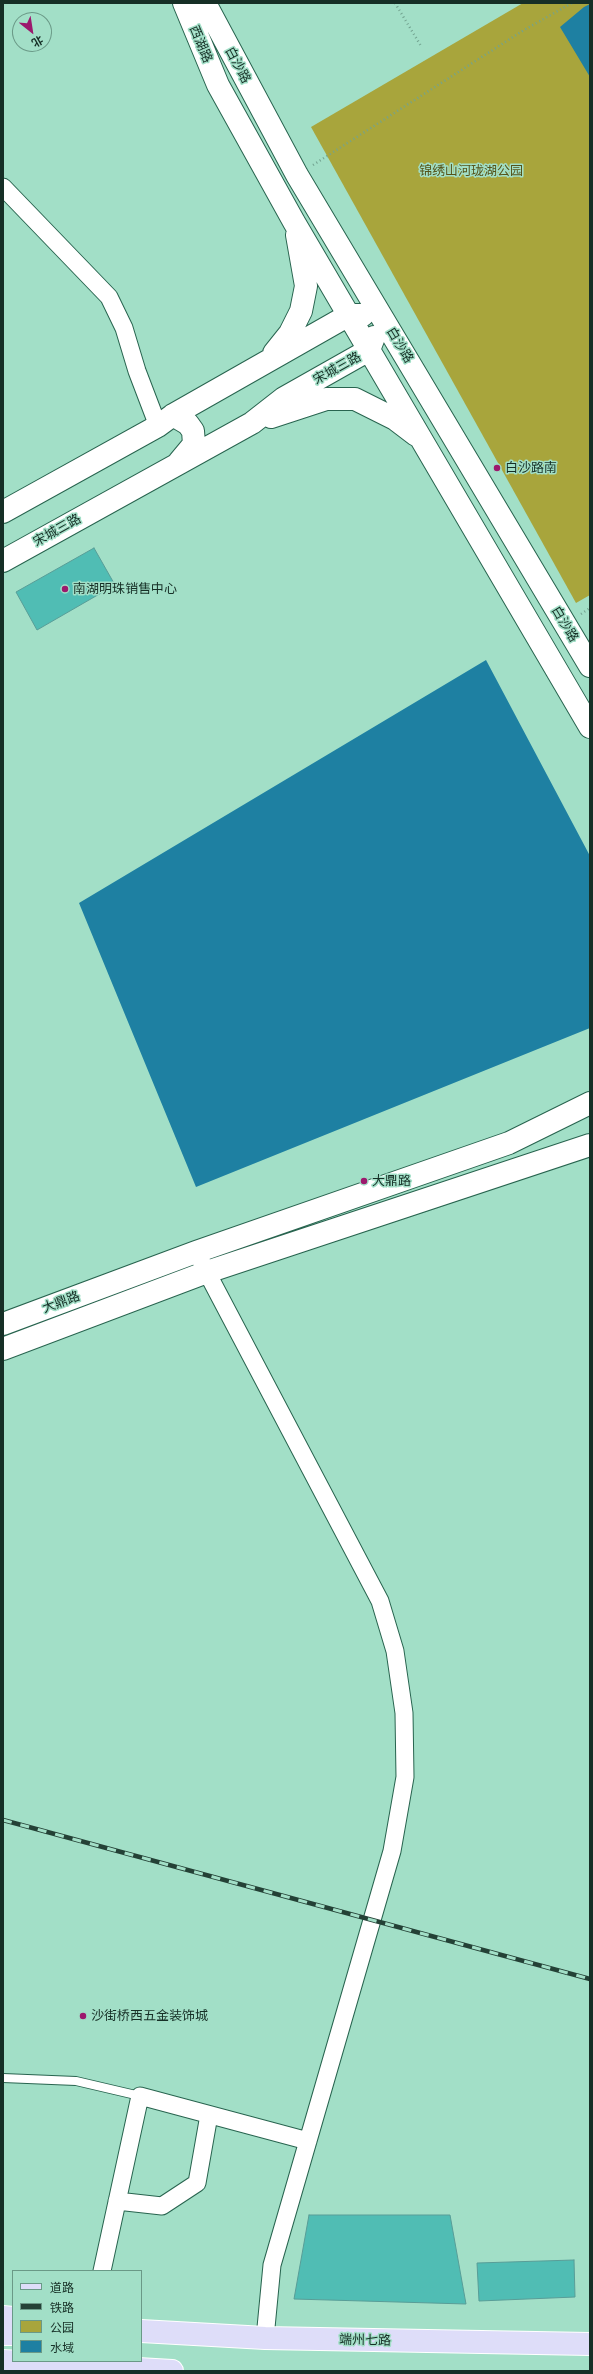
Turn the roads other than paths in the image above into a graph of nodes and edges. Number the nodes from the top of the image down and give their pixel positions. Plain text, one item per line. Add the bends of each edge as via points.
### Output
1 (184, 3) edge
2 (206, 3) edge
3 (215, 23) joint
4 (218, 85) joint
5 (3, 187) edge
6 (294, 222) junction
7 (349, 315) junction
8 (382, 315) junction
9 (369, 350) junction
10 (266, 362) junction
11 (166, 420) junction
12 (252, 423) junction
13 (425, 442) junction
14 (179, 463) junction
15 (3, 512) edge
16 (3, 561) edge
17 (590, 666) edge
18 (590, 727) edge
19 (590, 1103) edge
20 (590, 1145) edge
21 (196, 1252) junction
22 (207, 1272) junction
23 (3, 1324) edge
24 (3, 1349) edge
25 (3, 2078) edge
26 (140, 2096) junction
27 (209, 2115) junction
28 (308, 2141) junction
29 (116, 2201) junction
30 (102, 2270) edge
31 (142, 2331) edge
32 (265, 2338) junction
33 (590, 2344) edge
34 (14, 2362) edge
35 (106, 2370) edge
36 (172, 2371) edge

1 - 4 main road, 西湖路
2 - 3 main road, 西湖路
3 - 8 main road, 白沙路 via 297,175
4 - 6 main road, 白沙路
5 - 11 street via 109,297 124,328 137,371
6 - 7 main road, 白沙路
6 - 10 main road via 306,286 301,311 290,333
7 - 8 main road
7 - 9 main road, 白沙路
7 - 10 main road
8 - 9 main road, 宋城三路
8 - 17 main road, 白沙路
9 - 12 main road, 宋城三路 via 284,398
9 - 13 main road, 白沙路
10 - 11 main road
11 - 14 main road via 188,424 193,431 194,444
11 - 15 main road
12 - 13 main road via 326,399 355,399 395,419
12 - 14 main road, 宋城三路
13 - 18 main road, 白沙路
14 - 16 main road, 宋城三路
19 - 21 main road, 大鼎路 via 509,1143
20 - 22 main road, 大鼎路
21 - 22 street
21 - 23 main road, 大鼎路
22 - 24 main road, 大鼎路
22 - 28 street via 380,1600 395,1651 404,1713 405,1777 392,1851
25 - 26 lane via 76,2081
26 - 27 street
26 - 29 street
27 - 28 street
27 - 29 street via 197,2183 162,2206
28 - 32 street via 272,2265
29 - 30 street
31 - 32 main road, 端州七路
32 - 33 main road, 端州七路
34 - 35 main road
35 - 36 main road

